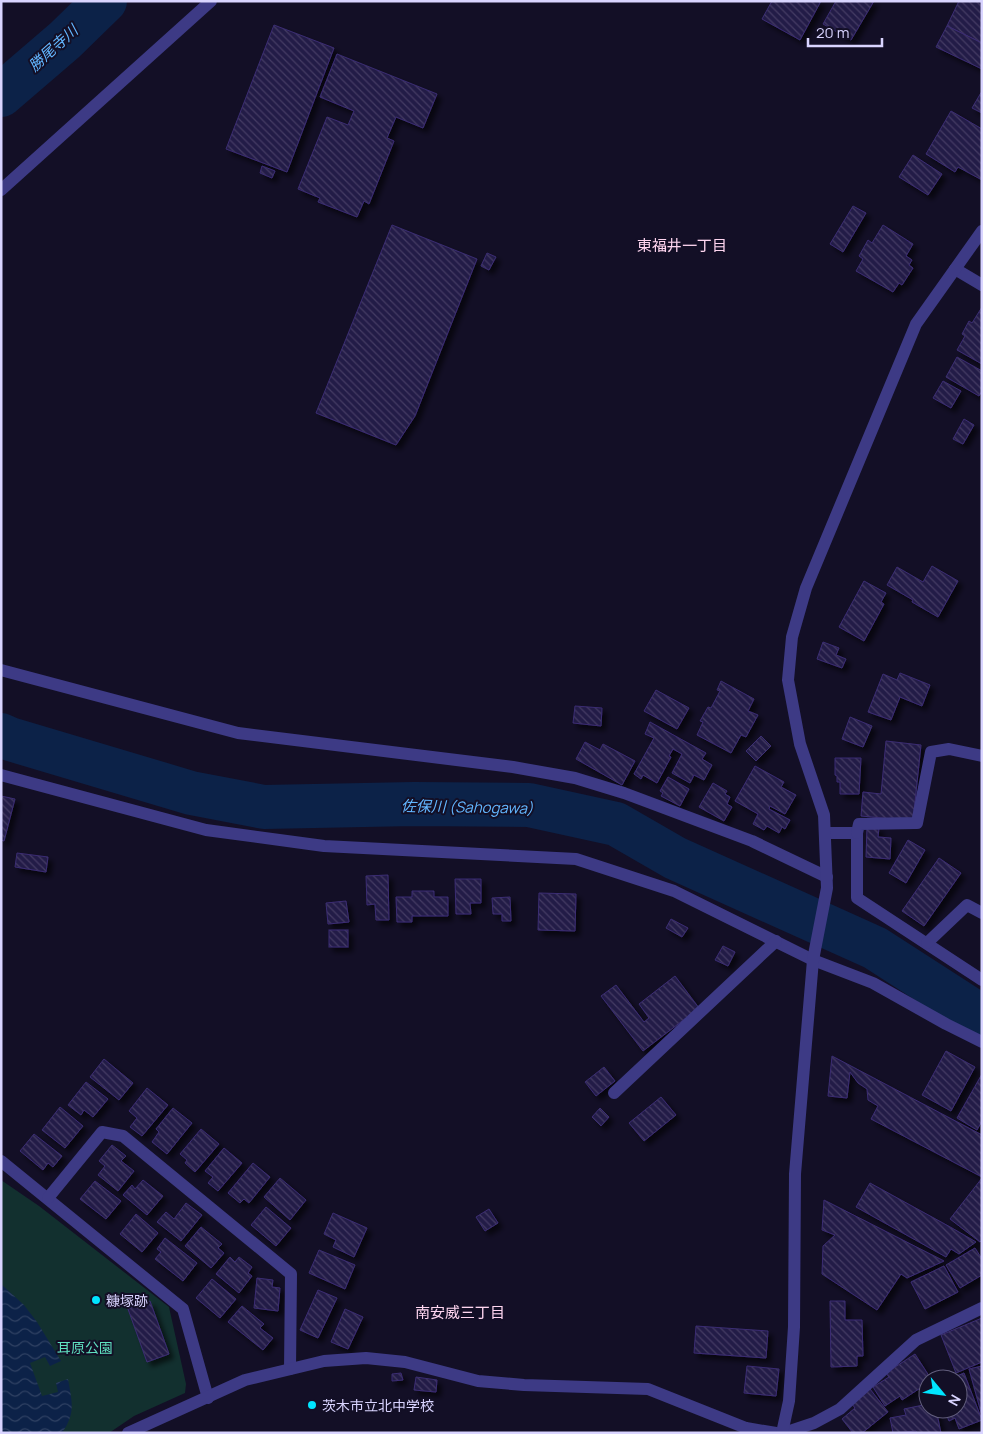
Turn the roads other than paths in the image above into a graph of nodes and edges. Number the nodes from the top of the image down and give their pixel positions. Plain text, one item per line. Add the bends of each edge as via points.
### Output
1 (211, 1) edge
2 (1, 190) edge
3 (982, 231) edge
4 (955, 269) junction
5 (982, 285) edge
6 (1, 670) edge
7 (982, 756) edge
8 (1, 775) edge
9 (825, 833) junction
10 (857, 833) junction
11 (827, 883) junction
12 (982, 914) edge
13 (776, 941) junction
14 (927, 944) junction
15 (813, 960) junction
16 (982, 980) edge
17 (982, 1042) edge
18 (614, 1094) dead end
19 (1, 1161) edge
20 (48, 1198) junction
21 (982, 1308) edge
22 (290, 1369) junction
23 (208, 1398) junction
24 (128, 1433) edge
25 (776, 1433) edge
26 (783, 1433) edge

1 - 2 street
3 - 4 street
4 - 5 street
4 - 9 street via 916,324 806,588 792,638 788,680 800,744 824,815
6 - 11 street via 238,732 513,767 575,778 752,841
7 - 10 street via 949,749 931,752 917,823 859,824
8 - 13 street via 206,830 324,846 576,859 674,891
9 - 10 street
9 - 11 street
10 - 14 street via 857,898
11 - 15 street
12 - 14 street via 967,905
13 - 15 street
13 - 18 street
14 - 16 street
15 - 17 street via 873,982
15 - 26 street via 794,1174 794,1327 789,1401
19 - 20 street
20 - 22 street via 102,1132 123,1136 292,1274
20 - 23 street via 183,1309
21 - 26 street via 916,1340 840,1409 814,1423
22 - 23 street via 245,1380
22 - 25 street via 324,1361 366,1358 405,1362 478,1381 648,1389 746,1428
23 - 24 street

